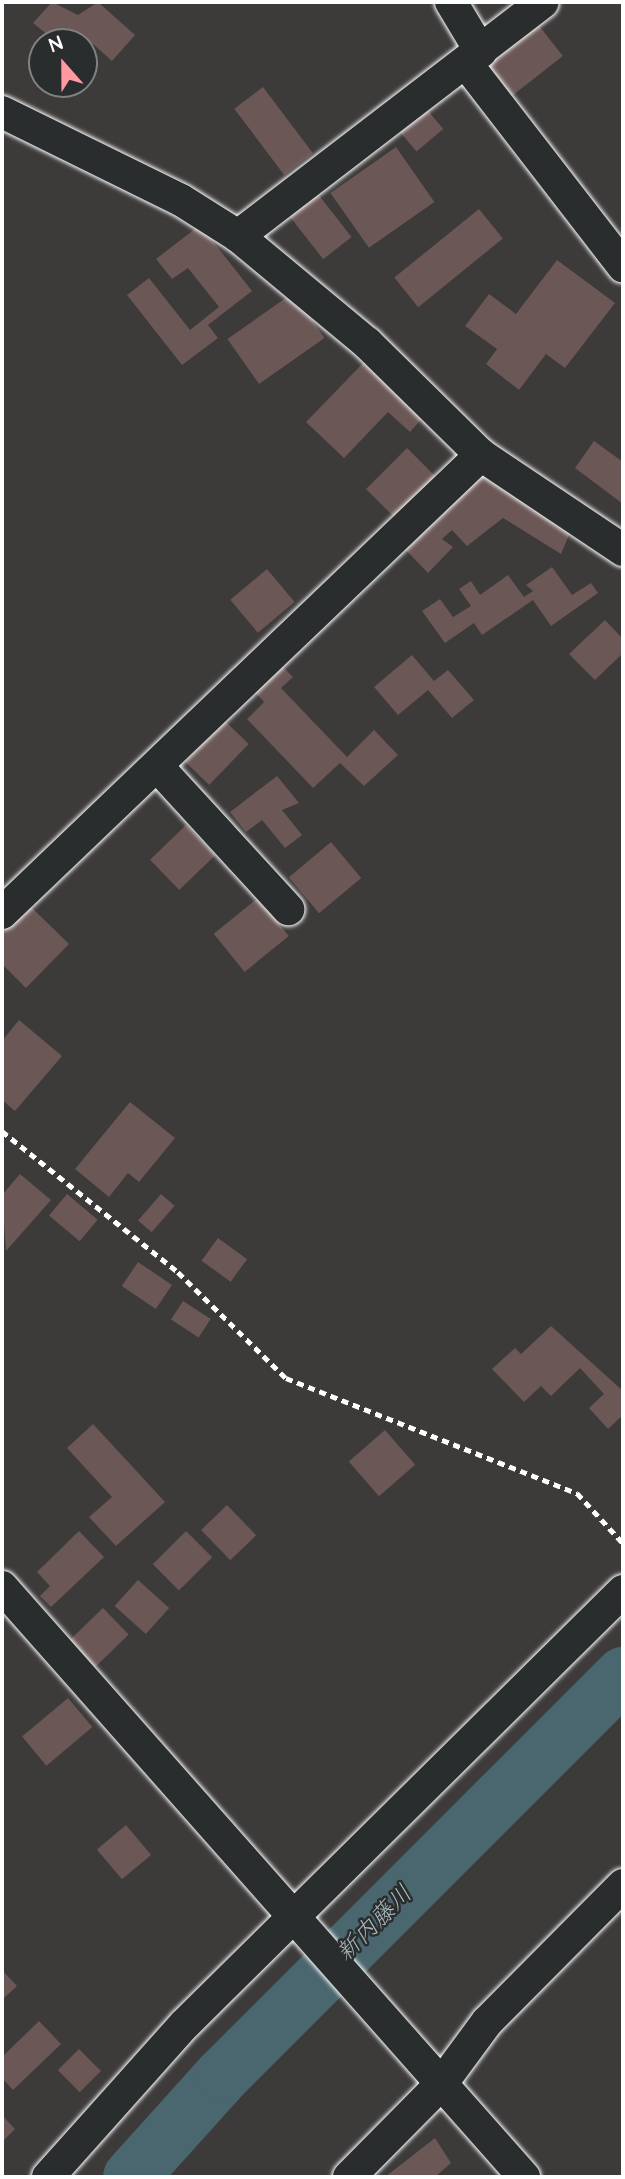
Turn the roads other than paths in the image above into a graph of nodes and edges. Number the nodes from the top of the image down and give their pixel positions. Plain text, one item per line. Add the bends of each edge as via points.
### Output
1 (451, 2) edge
2 (543, 2) edge
3 (473, 57) junction
4 (2, 112) edge
5 (238, 236) junction
6 (623, 266) edge
7 (481, 456) junction
8 (623, 550) edge
9 (159, 768) junction
10 (288, 909) dead end
11 (2, 913) edge
12 (2, 1587) edge
13 (623, 1591) edge
14 (623, 1885) edge
15 (295, 1914) junction
16 (442, 2083) junction
17 (48, 2177) edge
18 (349, 2177) edge
19 (524, 2177) edge

1 - 3 street
2 - 3 street
3 - 5 street
3 - 6 street
4 - 5 street via 181,200
5 - 7 street via 358,334
7 - 8 street
7 - 9 street
9 - 10 street
9 - 11 street
12 - 15 street
13 - 15 street
14 - 16 street via 487,2022
15 - 16 street
15 - 17 street via 185,2024
16 - 18 street
16 - 19 street

